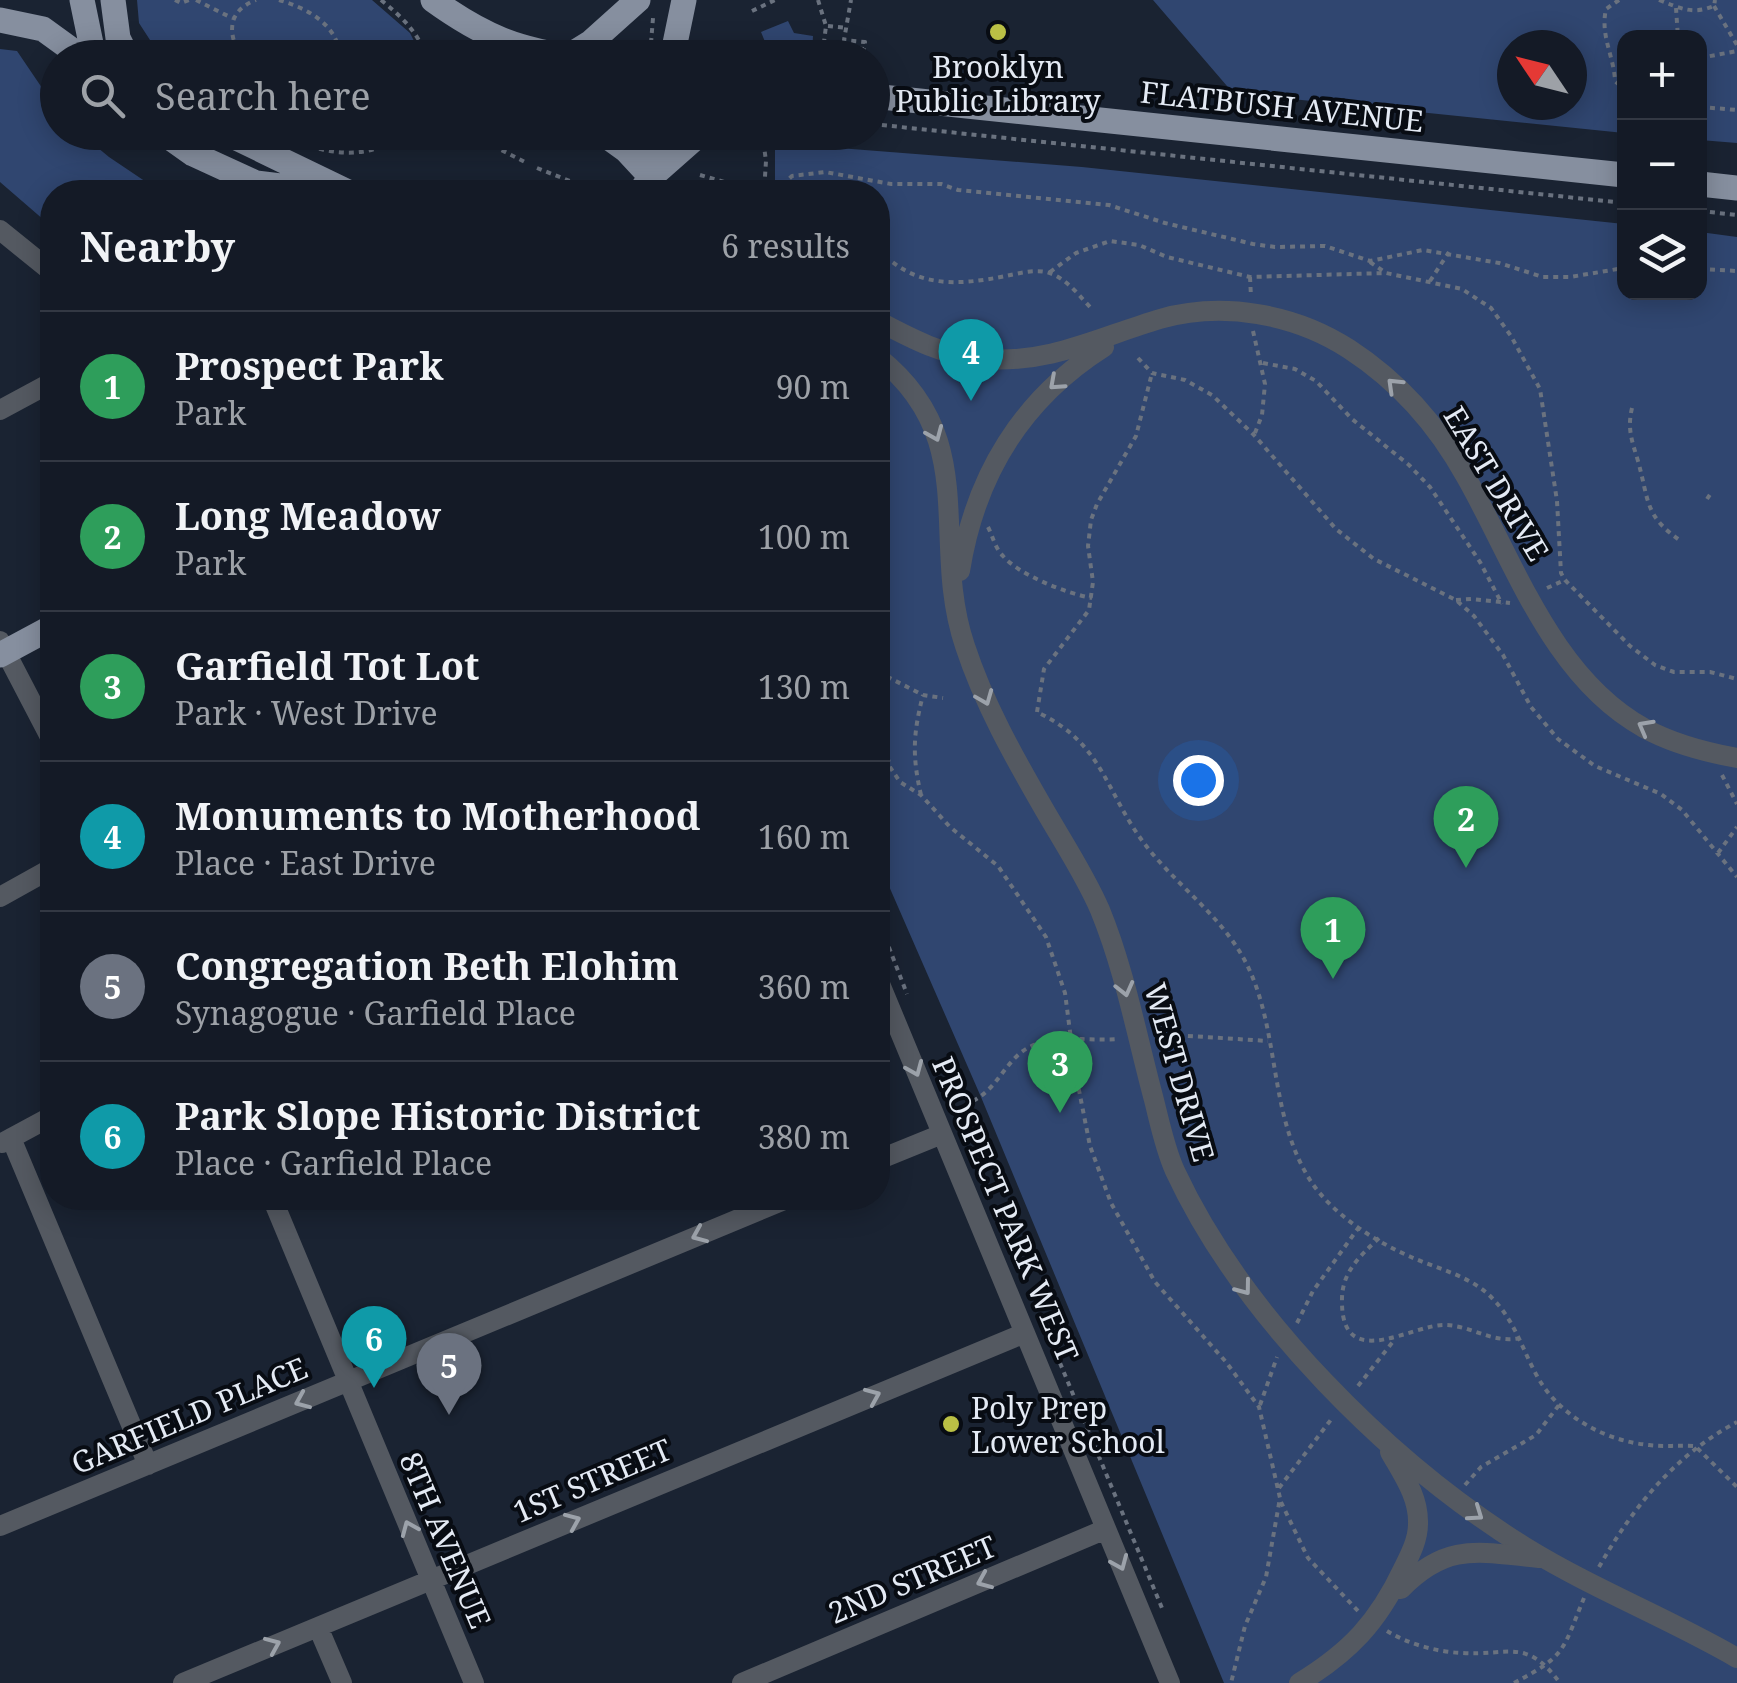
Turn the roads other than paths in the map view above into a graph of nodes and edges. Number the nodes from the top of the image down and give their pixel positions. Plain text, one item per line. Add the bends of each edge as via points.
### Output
1 (82, 0) edge
2 (113, 0) edge
3 (681, 3) edge
4 (441, 6) edge
5 (645, 8) edge
6 (0, 20) edge
7 (58, 40) edge
8 (90, 40) edge
9 (119, 40) edge
10 (475, 40) edge
11 (496, 40) edge
12 (593, 40) edge
13 (667, 40) edge
14 (890, 98) edge
15 (187, 150) edge
16 (261, 150) edge
17 (626, 150) edge
18 (657, 150) edge
19 (686, 150) edge
20 (1617, 174) edge
21 (249, 180) edge
22 (323, 180) edge
23 (647, 180) edge
24 (653, 180) edge
25 (658, 180) edge
26 (1707, 185) edge
27 (1737, 188) edge
28 (0, 230) edge
29 (40, 262) edge
30 (890, 327) edge
31 (1136, 328) junction
32 (890, 368) edge
33 (40, 388) edge
34 (0, 410) edge
35 (954, 605) junction
36 (40, 633) edge
37 (2, 650) edge
38 (40, 719) edge
39 (1737, 758) edge
40 (40, 874) edge
41 (0, 896) edge
42 (890, 1009) edge
43 (40, 1123) edge
44 (942, 1134) junction
45 (6, 1141) edge
46 (890, 1155) edge
47 (277, 1210) edge
48 (760, 1210) edge
49 (1025, 1333) junction
50 (348, 1382) junction
51 (1382, 1438) junction
52 (148, 1465) junction
53 (0, 1526) edge
54 (1106, 1529) junction
55 (1545, 1558) junction
56 (430, 1580) junction
57 (1383, 1610) junction
58 (318, 1626) junction
59 (1737, 1658) edge
60 (183, 1683) edge
61 (342, 1683) edge
62 (474, 1683) edge
63 (742, 1683) edge
64 (1170, 1683) edge
65 (1299, 1683) edge

1 - 8 main road
2 - 9 main road
3 - 13 main road
4 - 10 main road
4 - 11 main road
5 - 12 main road
6 - 7 main road via 43,29
14 - 20 main road, FLATBUSH AVENUE
15 - 21 main road
16 - 22 main road
17 - 23 main road
18 - 24 main road
19 - 25 main road
26 - 27 main road
28 - 29 street
30 - 31 street, EAST DRIVE via 950,355 1013,360
31 -> 35 street, WEST DRIVE via 1063,376 1006,441 977,500
39 -> 31 street, EAST DRIVE via 1642,727 1575,668 1443,441 1366,360 1298,323 1252,314 1195,313
32 -> 35 street, WEST DRIVE via 922,406 943,452
33 - 34 street
35 -> 51 street, WEST DRIVE via 990,710 1098,904 1146,1035 1160,1126 1181,1183 1225,1262
36 - 37 main road
37 - 38 street
40 - 41 street
42 -> 44 street, PROSPECT PARK WEST
43 - 45 street
44 - 46 street
44 - 49 street, PROSPECT PARK WEST
45 - 52 street
47 - 50 street, 8TH AVENUE
48 -> 50 street, GARFIELD PLACE
49 - 54 street, PROSPECT PARK WEST
56 -> 49 street, 1ST STREET
50 -> 52 street, GARFIELD PLACE
56 -> 50 street, 8TH AVENUE
51 -> 55 street, WEST DRIVE via 1456,1499
51 - 57 street via 1411,1488 1418,1523
52 - 53 street, GARFIELD PLACE
54 -> 63 street, 2ND STREET
54 -> 64 street, PROSPECT PARK WEST
55 - 57 street, WEST DRIVE via 1456,1553 1417,1573
55 - 59 street, WEST DRIVE
56 - 58 street, 1ST STREET
56 - 62 street, 8TH AVENUE
57 - 65 street, WEST DRIVE via 1334,1661
60 -> 58 street, 1ST STREET
58 - 61 street

